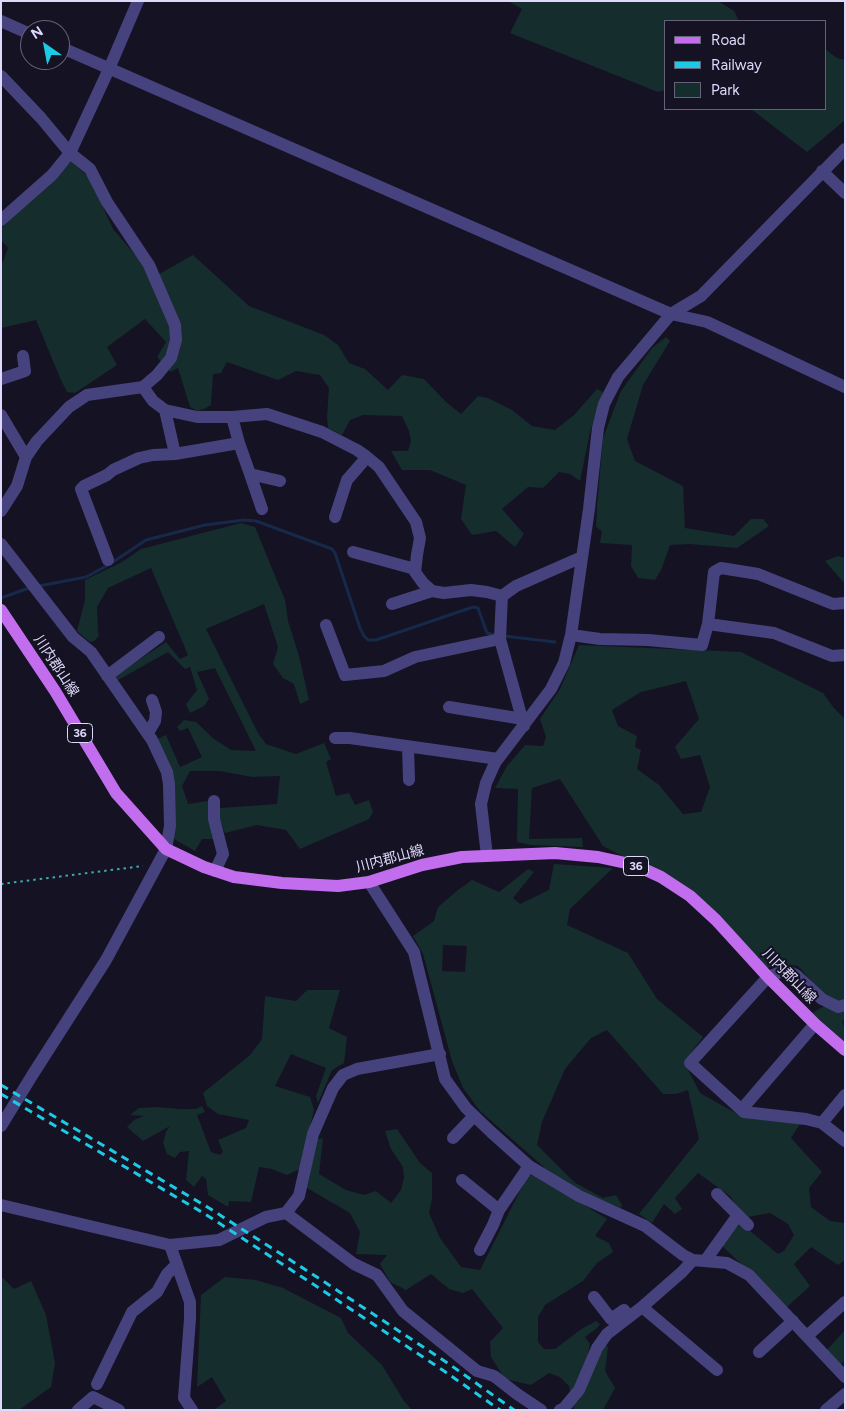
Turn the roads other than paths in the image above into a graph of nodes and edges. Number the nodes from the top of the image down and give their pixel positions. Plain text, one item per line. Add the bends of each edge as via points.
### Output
1 (138, 1) edge
2 (1, 21) edge
3 (20, 30) edge
4 (70, 51) edge
5 (109, 69) junction
6 (1, 76) edge
7 (845, 149) edge
8 (70, 153) junction
9 (822, 170) junction
10 (845, 193) edge
11 (1, 220) edge
12 (671, 314) junction
13 (22, 356) dead end
14 (1, 378) edge
15 (143, 387) junction
16 (845, 387) edge
17 (165, 410) junction
18 (1, 415) edge
19 (232, 417) junction
20 (239, 443) junction
21 (175, 454) junction
22 (367, 456) junction
23 (26, 457) junction
24 (250, 474) junction
25 (280, 481) dead end
26 (262, 509) dead end
27 (1, 511) edge
28 (335, 517) dead end
29 (1, 544) edge
30 (353, 552) dead end
31 (582, 557) junction
32 (108, 560) dead end
33 (415, 569) junction
34 (432, 590) junction
35 (502, 596) junction
36 (845, 603) edge
37 (392, 604) dead end
38 (1, 610) edge
39 (708, 624) junction
40 (326, 625) dead end
41 (571, 635) junction
42 (159, 637) dead end
43 (500, 637) junction
44 (845, 655) edge
45 (107, 676) junction
46 (152, 700) dead end
47 (449, 707) dead end
48 (523, 723) junction
49 (148, 733) junction
50 (335, 738) dead end
51 (408, 746) junction
52 (498, 759) junction
53 (409, 780) dead end
54 (214, 800) dead end
55 (166, 849) junction
56 (488, 856) junction
57 (216, 870) junction
58 (369, 882) junction
59 (768, 977) junction
60 (845, 1005) edge
61 (815, 1024) junction
62 (845, 1050) edge
63 (440, 1054) junction
64 (845, 1095) edge
65 (742, 1109) junction
66 (474, 1116) junction
67 (822, 1123) junction
68 (1, 1126) edge
69 (453, 1138) dead end
70 (845, 1141) edge
71 (529, 1166) junction
72 (462, 1180) dead end
73 (717, 1194) dead end
74 (1, 1206) edge
75 (499, 1210) junction
76 (286, 1213) junction
77 (738, 1215) junction
78 (748, 1225) dead end
79 (170, 1245) junction
80 (480, 1250) dead end
81 (699, 1260) junction
82 (177, 1264) junction
83 (594, 1297) dead end
84 (845, 1302) edge
85 (642, 1307) junction
86 (629, 1317) junction
87 (793, 1321) junction
88 (807, 1336) junction
89 (759, 1352) dead end
90 (717, 1370) dead end
91 (845, 1377) edge
92 (97, 1384) dead end
93 (845, 1394) edge
94 (188, 1408) edge
95 (78, 1410) edge
96 (120, 1410) edge
97 (542, 1410) edge
98 (560, 1410) edge
99 (826, 1410) edge

1 - 5 street
2 - 3 street
4 - 5 street
5 - 8 street
5 - 12 street
6 - 8 street
7 - 9 street
8 - 11 street via 52,175
8 - 15 street via 90,169 107,202 149,266 175,325 176,340 171,358
9 - 10 street
9 - 12 street via 701,296
12 - 16 street via 707,322
12 - 31 street via 618,377 604,404 598,428
13 - 14 street via 25,371
15 - 17 street
15 - 23 street via 87,395 69,407
17 - 19 street via 197,417
17 - 21 street
18 - 23 street
19 - 20 street
19 - 22 street via 267,414 286,419 322,432
20 - 21 street
20 - 24 street
21 - 32 street via 139,458 81,490
22 - 28 street via 347,480
22 - 33 street via 379,467 416,522 420,538
23 - 27 street via 17,486
24 - 25 street
24 - 26 street
29 - 45 street via 73,638 91,652
30 - 33 street
31 - 35 street via 516,586
31 - 41 street
33 - 34 street via 423,583
34 - 35 street via 444,593 471,590
34 - 37 street
35 - 43 street
36 - 39 street via 833,604 758,574 721,568 714,572
38 - 55 main road, 川内郡山線 / 36 via 55,691 116,793
39 - 41 street via 702,645
39 - 44 street via 774,633 832,656
40 - 43 street via 345,675 384,671 415,657
41 - 48 street via 564,663 551,689
42 - 45 street
43 - 48 street
45 - 49 street
46 - 49 street via 155,721
47 - 48 street
48 - 52 street
49 - 55 street via 167,772 169,784 170,826
50 - 51 street
51 - 52 street
51 - 53 street
52 - 56 street via 486,783 481,804
54 - 57 street via 214,819 223,854
55 - 57 main road, 川内郡山線 / 36
55 - 68 street via 106,960
56 - 58 main road, 川内郡山線 / 36 via 462,857 422,865
56 - 59 main road, 川内郡山線 / 36 via 555,853 598,857 635,866 661,877 690,896 716,920
57 - 58 main road, 川内郡山線 / 36 via 234,877 282,883 338,886
58 - 63 street via 414,952
59 - 60 street via 785,970 796,974 822,999 838,1007
59 - 61 main road, 川内郡山線 / 36
59 - 65 street via 690,1063
61 - 62 main road, 川内郡山線 / 36
61 - 65 street
63 - 66 street via 445,1079
63 - 76 street via 357,1068 343,1075 333,1088 313,1134 299,1196
64 - 67 street
65 - 67 street via 744,1112
66 - 69 street
66 - 71 street
67 - 70 street
71 - 75 street
71 - 81 street via 579,1196 646,1226 683,1255
72 - 75 street
73 - 77 street
74 - 79 street
75 - 80 street
76 - 79 street via 266,1218 219,1240
76 - 97 street via 354,1264 377,1275 403,1311 477,1371 494,1376
77 - 78 street
77 - 81 street
79 - 82 street
81 - 85 street
81 - 87 street via 727,1263 749,1275
82 - 92 street via 157,1292 132,1312
82 - 94 street via 190,1302 184,1398
83 - 86 street via 611,1319 624,1310
84 - 88 street
85 - 86 street
85 - 90 street
86 - 98 street via 607,1334 597,1348 579,1390
87 - 88 street
87 - 89 street
88 - 91 street
93 - 99 street
95 - 96 street via 93,1397

